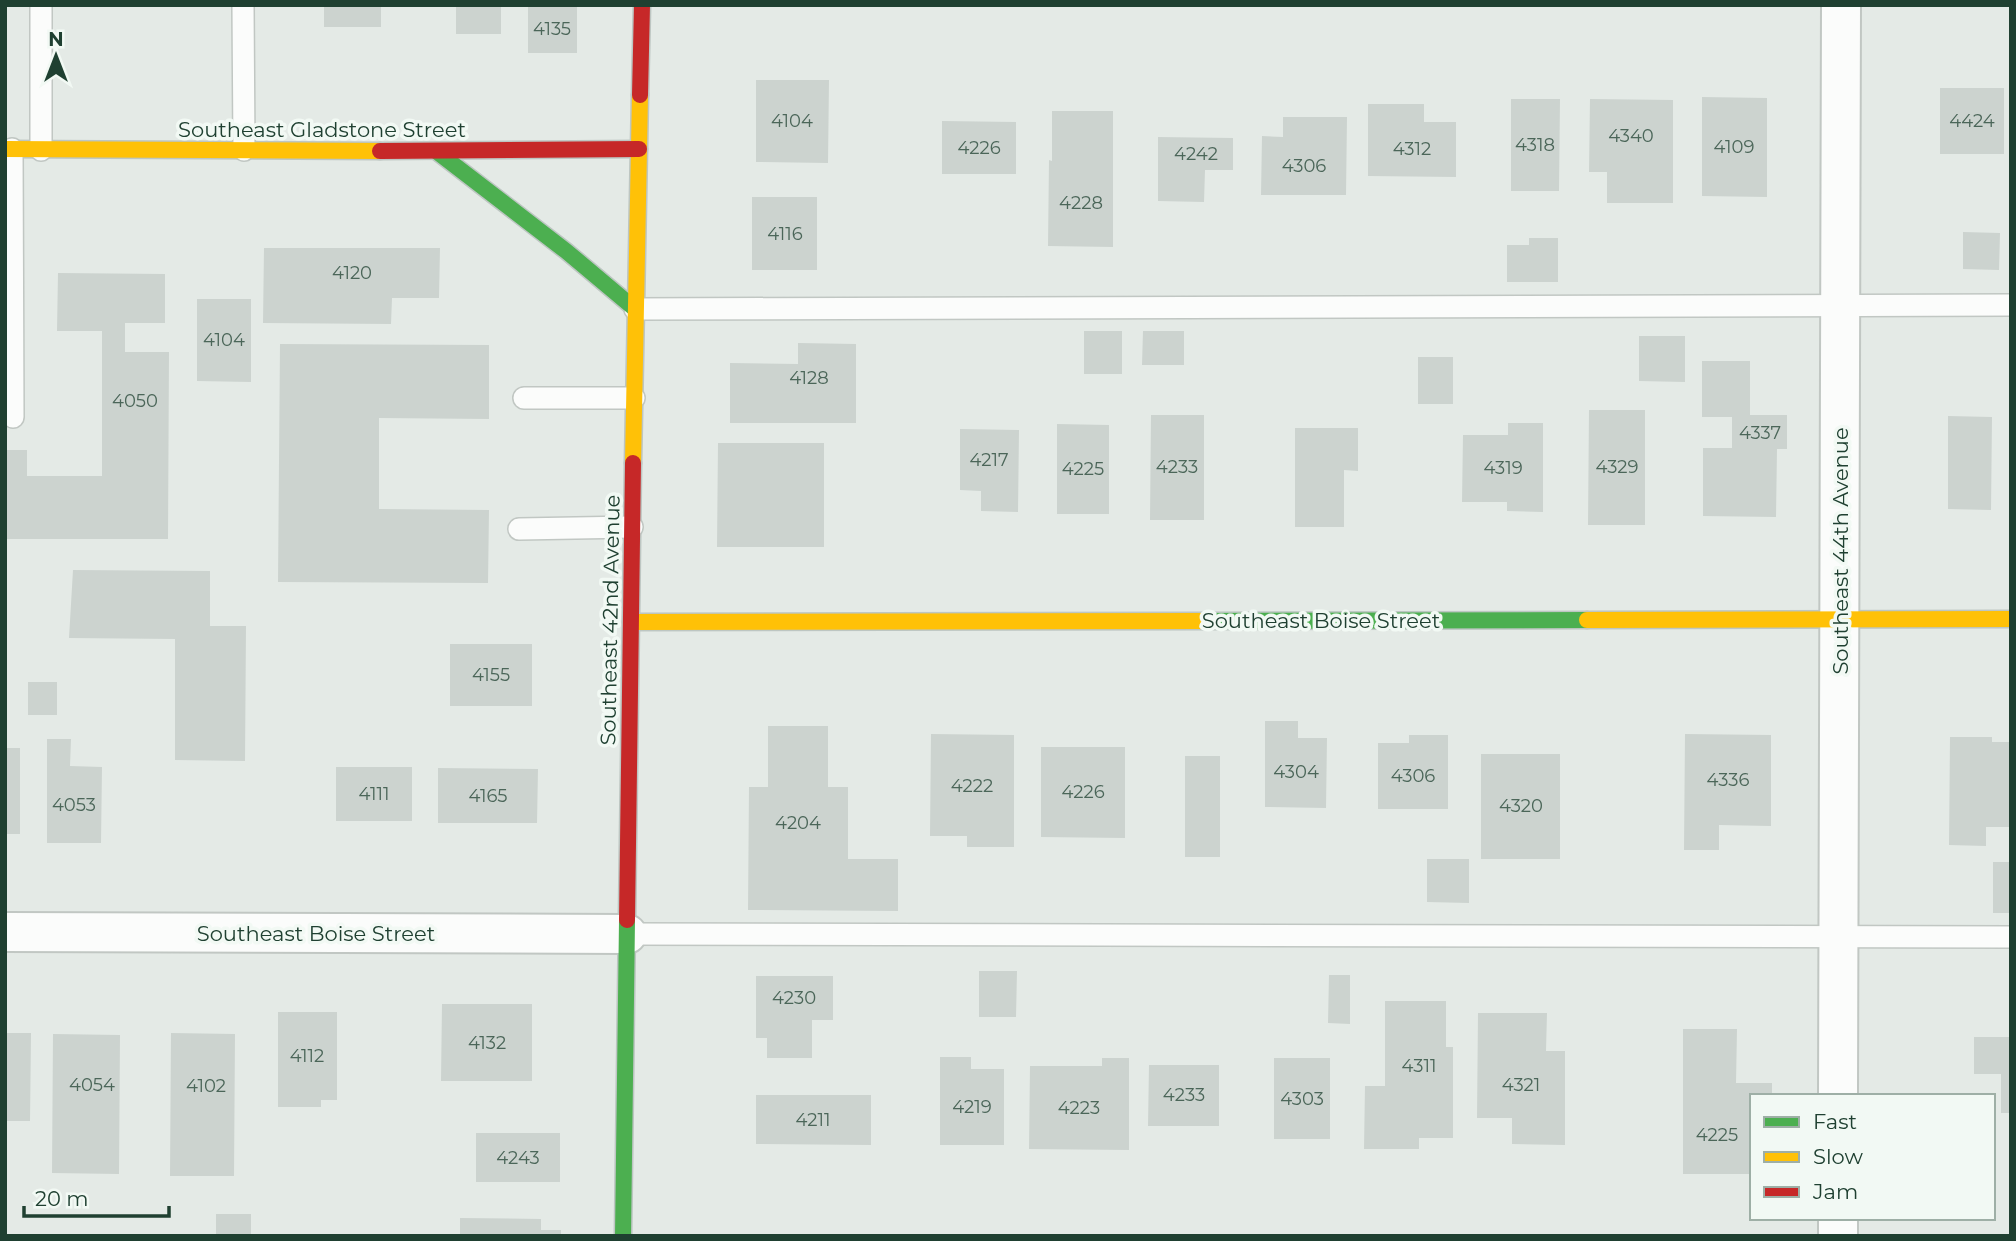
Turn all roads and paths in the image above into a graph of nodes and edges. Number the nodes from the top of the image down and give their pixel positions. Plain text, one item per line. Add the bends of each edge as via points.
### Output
1 (41, 5) edge
2 (243, 5) edge
3 (642, 5) edge
4 (1841, 5) edge
5 (9, 149) edge
6 (639, 149) junction
7 (41, 150) junction
8 (244, 150) junction
9 (436, 151) junction
10 (2011, 305) edge
11 (1840, 306) junction
12 (635, 309) junction
13 (524, 398) dead end
14 (634, 398) junction
15 (13, 417) dead end
16 (632, 527) junction
17 (519, 529) dead end
18 (1841, 618) junction
19 (2011, 619) edge
20 (631, 622) junction
21 (5, 932) edge
22 (627, 934) junction
23 (1839, 936) junction
24 (2011, 937) edge
25 (1838, 1094) edge
26 (623, 1236) edge

1 - 7 lane
2 - 8 lane
3 - 6 street, Southeast 42nd Avenue
4 - 11 street, Southeast 44th Avenue
5 - 7 street, Southeast Gladstone Street
5 - 15 lane
6 - 9 street, Southeast Gladstone Street
6 - 12 street, Southeast 42nd Avenue
7 - 8 street, Southeast Gladstone Street
8 - 9 street, Southeast Gladstone Street
9 - 12 street
10 - 11 lane
11 - 12 lane
11 - 18 street, Southeast 44th Avenue
12 - 14 street, Southeast 42nd Avenue
13 - 14 lane
14 - 16 street, Southeast 42nd Avenue
16 - 17 lane
16 - 20 street, Southeast 42nd Avenue
18 - 19 street, Southeast Boise Street
18 - 20 street, Southeast Boise Street
18 - 23 street, Southeast 44th Avenue
20 - 22 street, Southeast 42nd Avenue
21 - 22 street, Southeast Boise Street
22 - 23 lane
22 - 26 street, Southeast 42nd Avenue
23 - 24 lane
23 - 25 street, Southeast 44th Avenue

